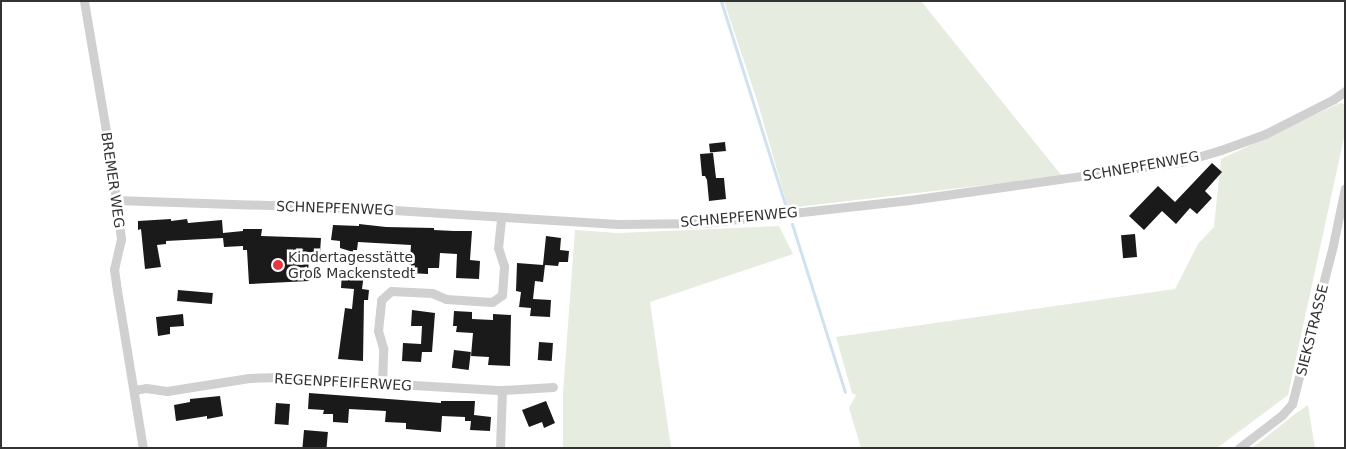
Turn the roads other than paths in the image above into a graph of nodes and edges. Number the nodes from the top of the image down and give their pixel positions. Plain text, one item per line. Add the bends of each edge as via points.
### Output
1 (84, 1) edge
2 (1345, 90) edge
3 (1345, 188) edge
4 (115, 200) junction
5 (501, 217) junction
6 (382, 385) junction
7 (554, 387) dead end
8 (134, 390) junction
9 (502, 390) junction
10 (144, 448) edge
11 (500, 448) edge
12 (1239, 448) edge

1 - 4 street, BREMER WEG
2 - 5 street, SCHNEPFENWEG via 1334,99 1265,134 1181,162 928,198 704,223 618,224
3 - 12 street, SIEKSTRASSE via 1292,404
4 - 5 street, SCHNEPFENWEG via 362,208
4 - 8 street, BREMER WEG via 121,240 114,269
5 - 6 street via 498,248 504,266 502,295 492,302 391,291 381,300 378,331 384,348
6 - 8 street, REGENPFEIFERWEG via 280,377 249,378 167,391
6 - 9 street, REGENPFEIFERWEG
7 - 9 street, REGENPFEIFERWEG
8 - 10 street, BREMER WEG
9 - 11 street

